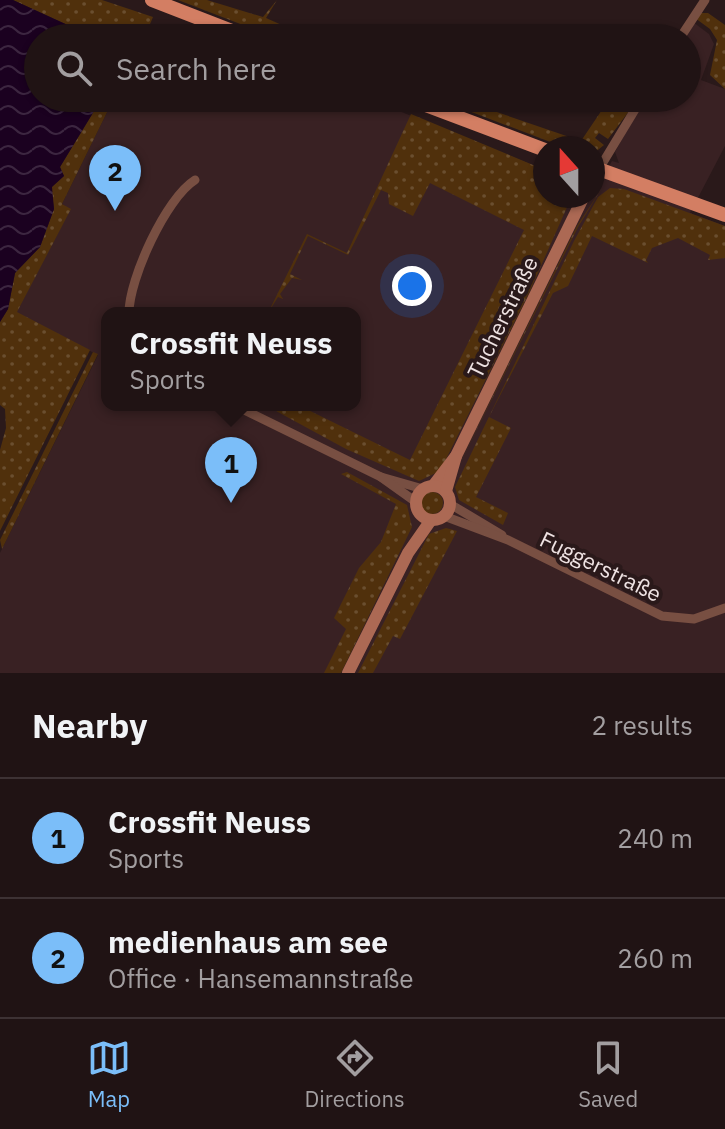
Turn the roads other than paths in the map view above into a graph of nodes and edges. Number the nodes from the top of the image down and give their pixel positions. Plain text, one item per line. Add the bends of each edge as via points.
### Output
1 (152, 0) edge
2 (705, 0) edge
3 (214, 24) edge
4 (689, 24) edge
5 (444, 112) edge
6 (633, 112) edge
7 (533, 145) edge
8 (605, 156) edge
9 (605, 175) edge
10 (195, 180) dead end
11 (578, 208) edge
12 (725, 215) edge
13 (130, 307) edge
14 (246, 411) edge
15 (433, 503) junction
16 (725, 608) edge
17 (348, 673) edge

1 - 3 main road
2 - 4 street
5 - 7 main road
6 - 8 street
9 - 12 main road
10 - 13 street via 173,198 134,282
11 - 15 main road, Tucherstraße
14 - 15 street, Fuggerstraße
15 - 16 street, Fuggerstraße via 662,616 694,619
15 - 17 main road, Tucherstraße

